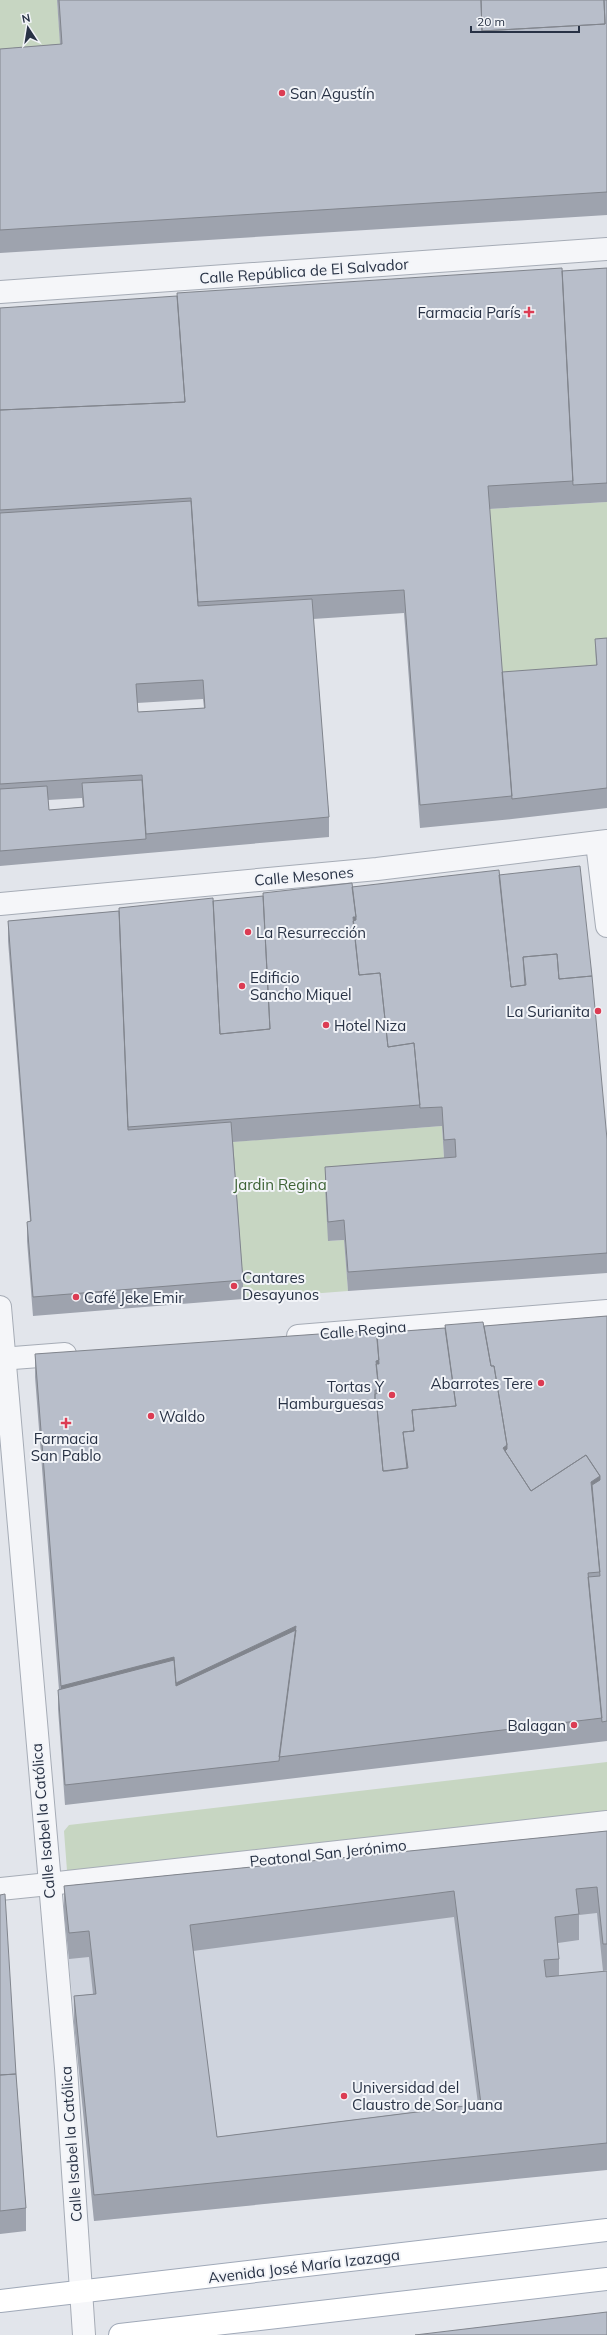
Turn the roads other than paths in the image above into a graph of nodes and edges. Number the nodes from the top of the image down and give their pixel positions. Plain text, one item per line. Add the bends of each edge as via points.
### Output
1 (607, 249) edge
2 (0, 292) edge
3 (602, 842) edge
4 (0, 904) edge
5 (607, 926) edge
6 (0, 1307) edge
7 (607, 1311) edge
8 (275, 1337) edge
9 (85, 1353) edge
10 (2, 1359) edge
11 (607, 1822) edge
12 (49, 1884) junction
13 (0, 1890) edge
14 (607, 2230) edge
15 (607, 2279) edge
16 (80, 2292) junction
17 (0, 2301) edge
18 (84, 2335) edge
19 (120, 2335) edge

1 - 2 street, Calle República de El Salvador
3 - 4 street, Calle Mesones via 377,869
3 - 5 street
6 - 10 street, Calle Isabel la Católica
7 - 8 street, Calle Regina
9 - 10 street
10 - 12 street, Calle Isabel la Católica
11 - 12 street, Peatonal San Jerónimo
12 - 13 street, Peatonal San Jerónimo
12 - 16 street, Calle Isabel la Católica via 66,2068
14 - 16 main road, Avenida José María Izazaga
15 - 19 main road
16 - 17 main road, Avenida José María Izazaga
16 - 18 street, Calle Isabel la Católica

